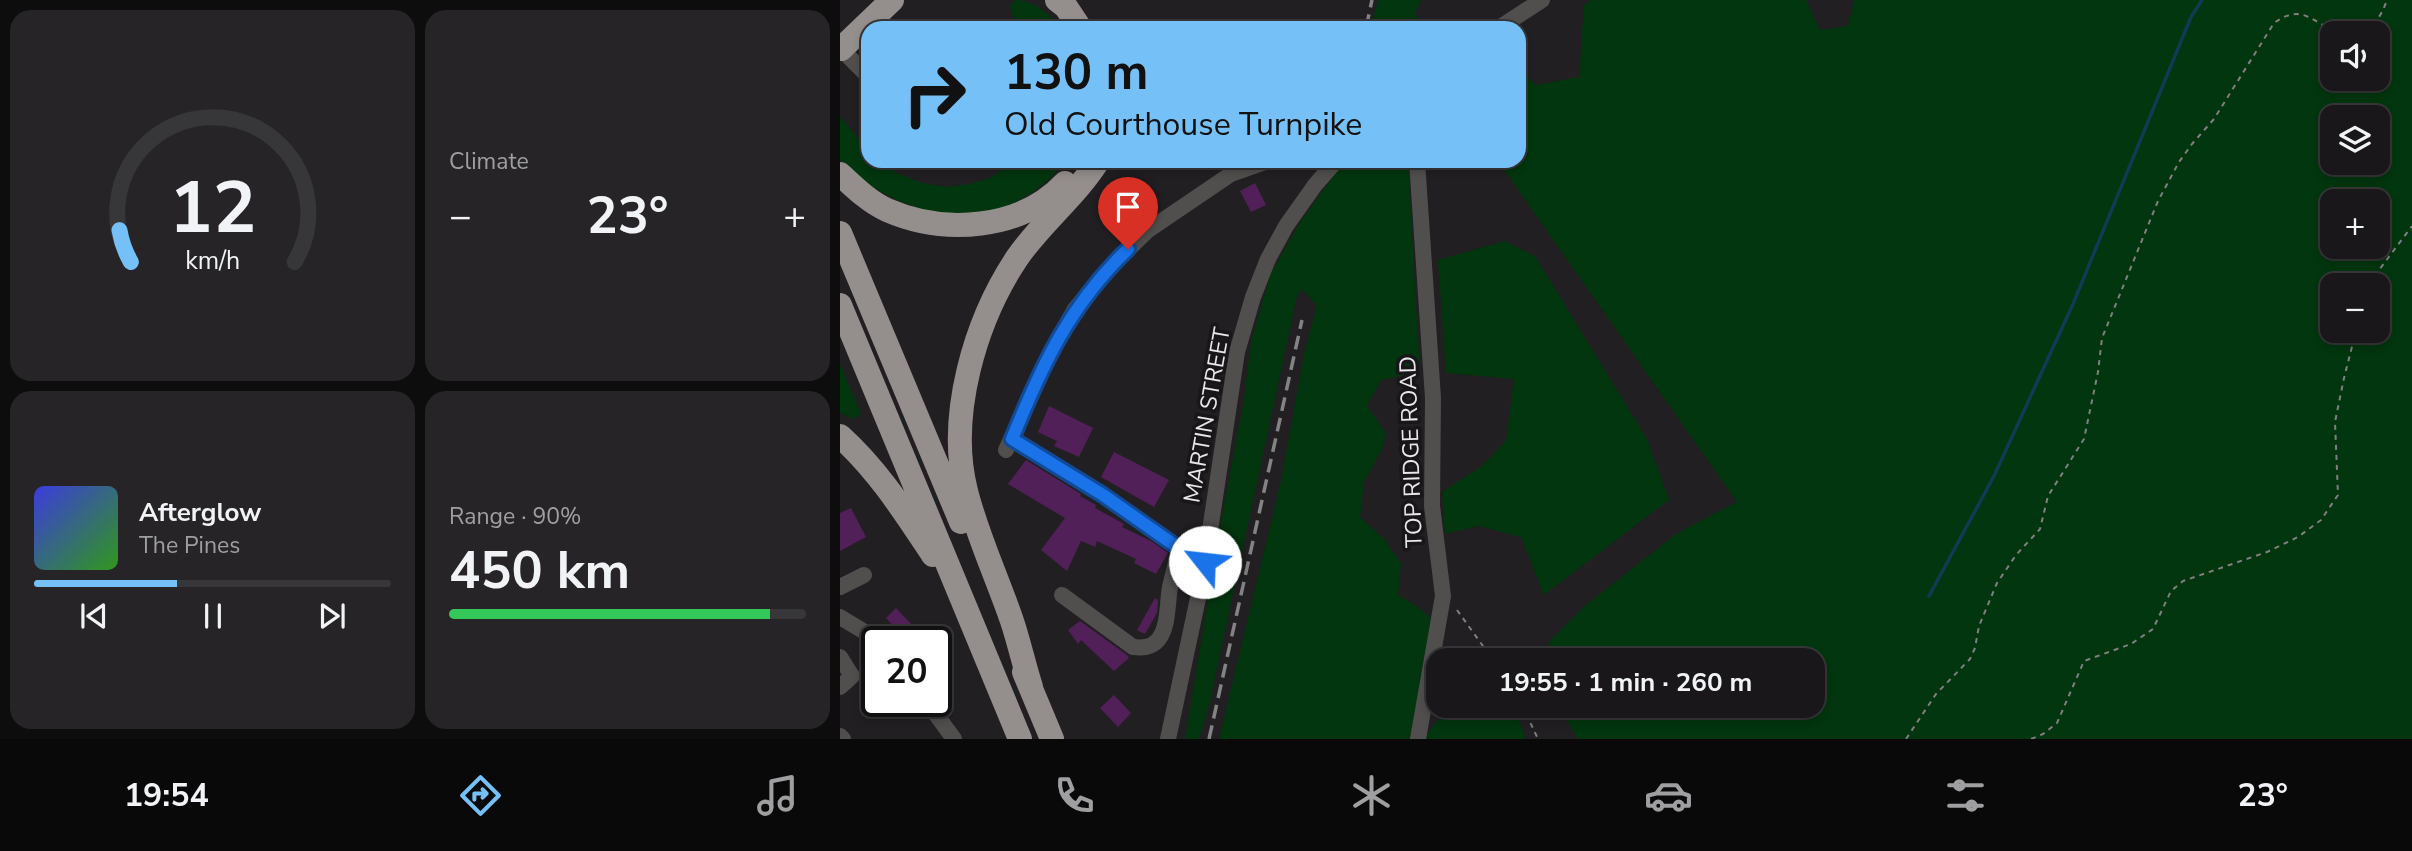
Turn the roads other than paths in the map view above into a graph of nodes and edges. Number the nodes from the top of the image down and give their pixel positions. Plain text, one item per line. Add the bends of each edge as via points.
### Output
1 (877, 0) edge
2 (892, 0) edge
3 (1057, 0) edge
4 (1076, 0) edge
5 (1542, 0) edge
6 (861, 21) edge
7 (861, 21) edge
8 (870, 21) edge
9 (1075, 21) edge
10 (1092, 21) edge
11 (1510, 21) edge
12 (861, 29) edge
13 (840, 49) edge
14 (861, 69) edge
15 (1077, 168) edge
16 (1094, 168) edge
17 (1248, 168) edge
18 (1330, 168) edge
19 (1417, 168) edge
20 (840, 174) edge
21 (840, 233) edge
22 (840, 305) edge
23 (840, 436) edge
24 (1180, 549) junction
25 (1205, 562) junction
26 (864, 575) dead end
27 (840, 587) edge
28 (1062, 595) dead end
29 (840, 617) edge
30 (861, 630) edge
31 (840, 657) edge
32 (840, 687) edge
33 (1031, 687) junction
34 (938, 717) edge
35 (1016, 731) edge
36 (954, 739) edge
37 (1052, 739) edge
38 (1168, 739) edge
39 (1418, 739) edge

1 - 7 highway
2 - 8 highway
3 - 9 highway
4 - 10 highway
5 - 11 street
6 - 13 highway
12 - 13 highway
13 - 14 street
15 - 20 highway via 1034,208 995,222 956,225 920,221 886,209
16 - 33 highway via 1040,228 994,298 979,332 962,412 960,451 965,489
17 - 24 street via 1231,174 1147,231 1110,267 1075,309 1009,444 1103,495
18 - 25 street, MARTIN STREET via 1286,226 1252,297 1237,352
19 - 39 street, TOP RIDGE ROAD via 1433,398 1432,506 1443,596
21 - 33 highway
22 - 35 highway
23 - 35 highway via 895,496 933,555
24 - 25 street
24 - 28 street via 1164,630 1159,639 1143,648 1133,647
25 - 38 street, MARTIN STREET
26 - 27 street
29 - 30 street
31 - 32 street via 852,676
33 - 37 highway
34 - 36 street

